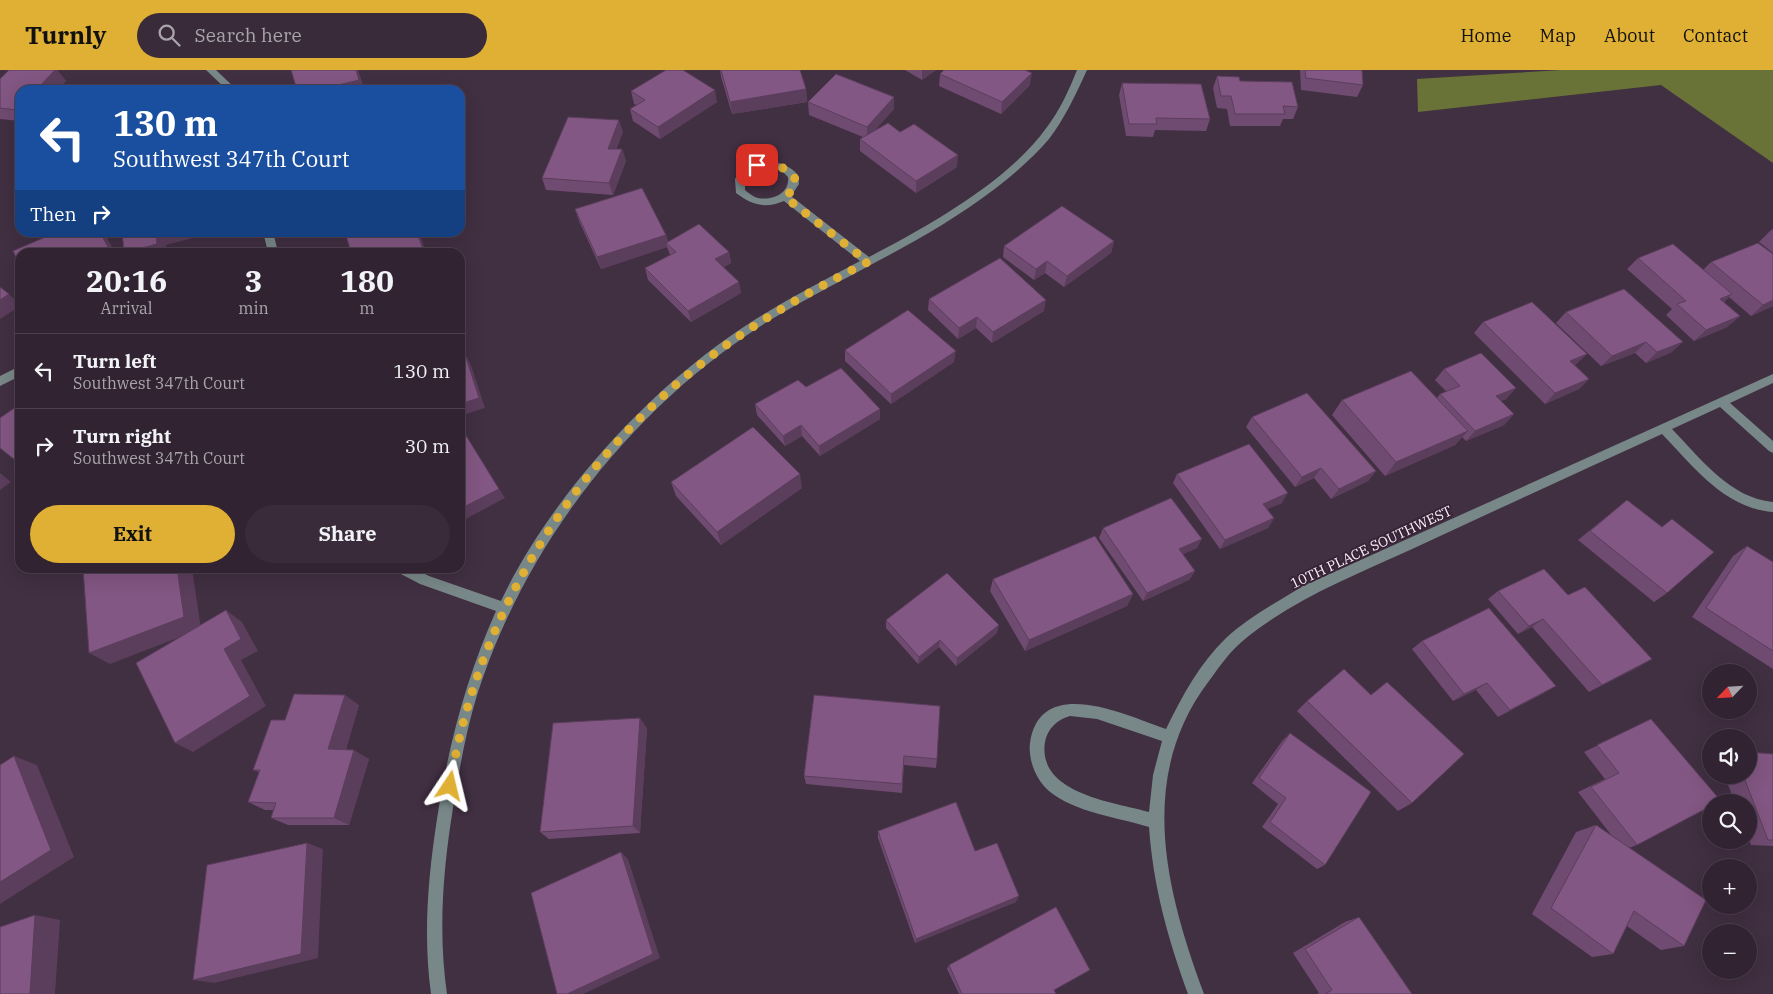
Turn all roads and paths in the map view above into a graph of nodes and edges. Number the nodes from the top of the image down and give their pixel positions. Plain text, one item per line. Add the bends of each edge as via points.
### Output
1 (211, 70) edge
2 (1082, 70) edge
3 (227, 85) edge
4 (785, 197) junction
5 (868, 262) junction
6 (15, 373) edge
7 (1773, 378) edge
8 (0, 382) edge
9 (1722, 402) junction
10 (1665, 429) junction
11 (1773, 448) edge
12 (1773, 507) edge
13 (412, 573) edge
14 (504, 608) junction
15 (1171, 737) junction
16 (1155, 821) junction
17 (439, 994) edge
18 (1196, 994) edge

1 - 3 street
2 - 5 street via 1069,100 1049,131 1020,162 980,197
4 - 4 street via 795,185 794,178 785,168 757,165 740,179 740,191 752,200 769,202
4 - 5 street
5 - 14 street via 758,323 702,363 656,402 577,491 535,550
6 - 8 street
7 - 9 street, 10TH PLACE SOUTHWEST
9 - 10 street, 10TH PLACE SOUTHWEST
9 - 11 street
10 - 12 street via 1736,496 1753,504
10 - 15 street, 10TH PLACE SOUTHWEST via 1308,590 1222,650 1177,718
13 - 14 street
14 - 17 street via 473,687 453,766 437,863 434,968
15 - 16 street, 10TH PLACE SOUTHWEST via 1159,770
15 - 16 street via 1090,710 1074,709 1047,721 1039,734 1039,765 1047,779 1060,790
16 - 18 street, 10TH PLACE SOUTHWEST via 1161,885 1178,948

